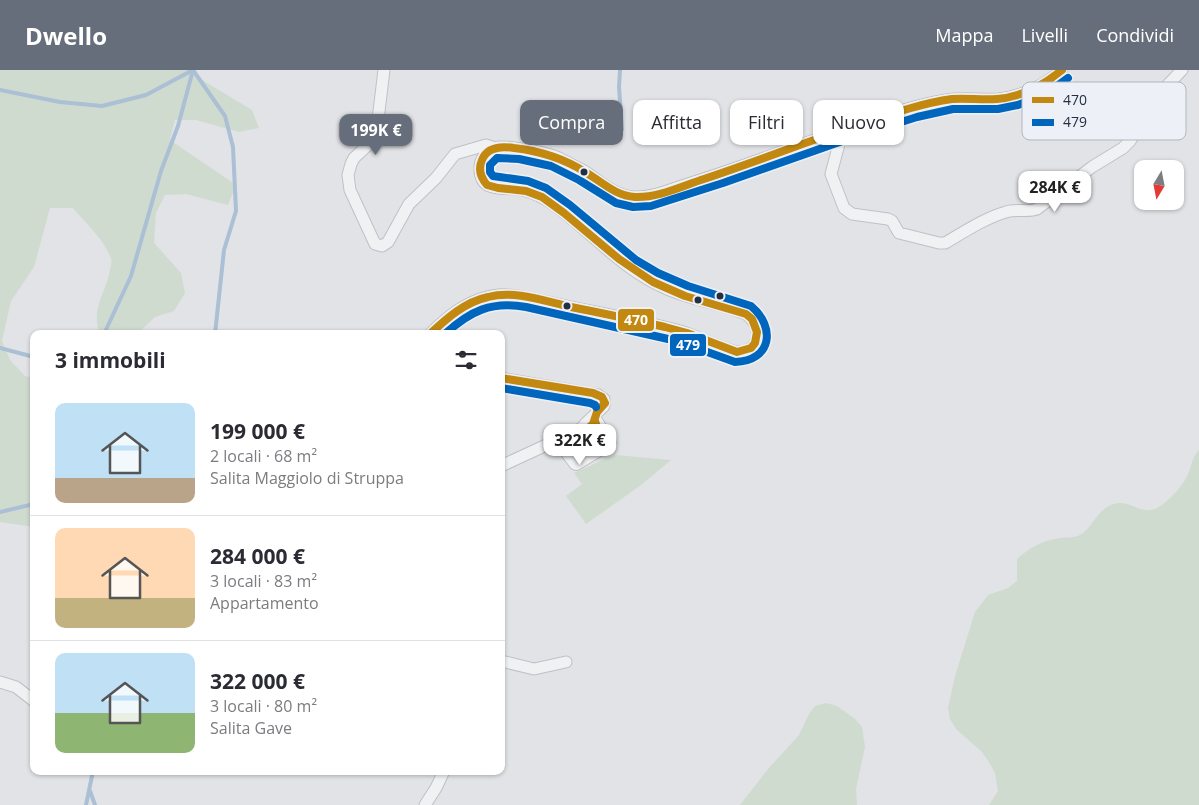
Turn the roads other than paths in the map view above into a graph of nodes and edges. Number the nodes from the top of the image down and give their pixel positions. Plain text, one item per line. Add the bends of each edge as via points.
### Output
1 (384, 70) edge
2 (1062, 70) edge
3 (1182, 70) edge
4 (1045, 82) edge
5 (1171, 82) edge
6 (1022, 92) edge
7 (904, 110) edge
8 (813, 140) edge
9 (1131, 140) edge
10 (839, 145) edge
11 (495, 148) junction
12 (434, 330) edge
13 (505, 379) edge
14 (505, 464) edge
15 (505, 661) edge
16 (566, 662) dead end
17 (0, 682) edge
18 (30, 698) edge
19 (442, 775) edge
20 (425, 805) edge

1 - 11 street via 374,138 354,158 348,175 350,190 376,244 384,245 394,234 409,204 455,154 486,146
2 - 4 street
3 - 5 street
6 - 7 street via 1001,99 948,100
8 - 11 street via 728,171 655,194 634,197 602,185 556,157
9 - 10 street via 1037,209 1003,212 942,244 900,233 892,221 883,217 852,214 844,208 831,174
11 - 12 street via 488,151 481,161 481,173 486,184 492,188 530,192 550,202 628,266 654,283 746,314 757,326 756,341 750,349 737,352 683,332 622,316 499,294 462,307
13 - 14 street via 584,391 598,395 605,403 595,418 577,430
15 - 16 street via 534,668
17 - 18 street via 16,687
19 - 20 street

